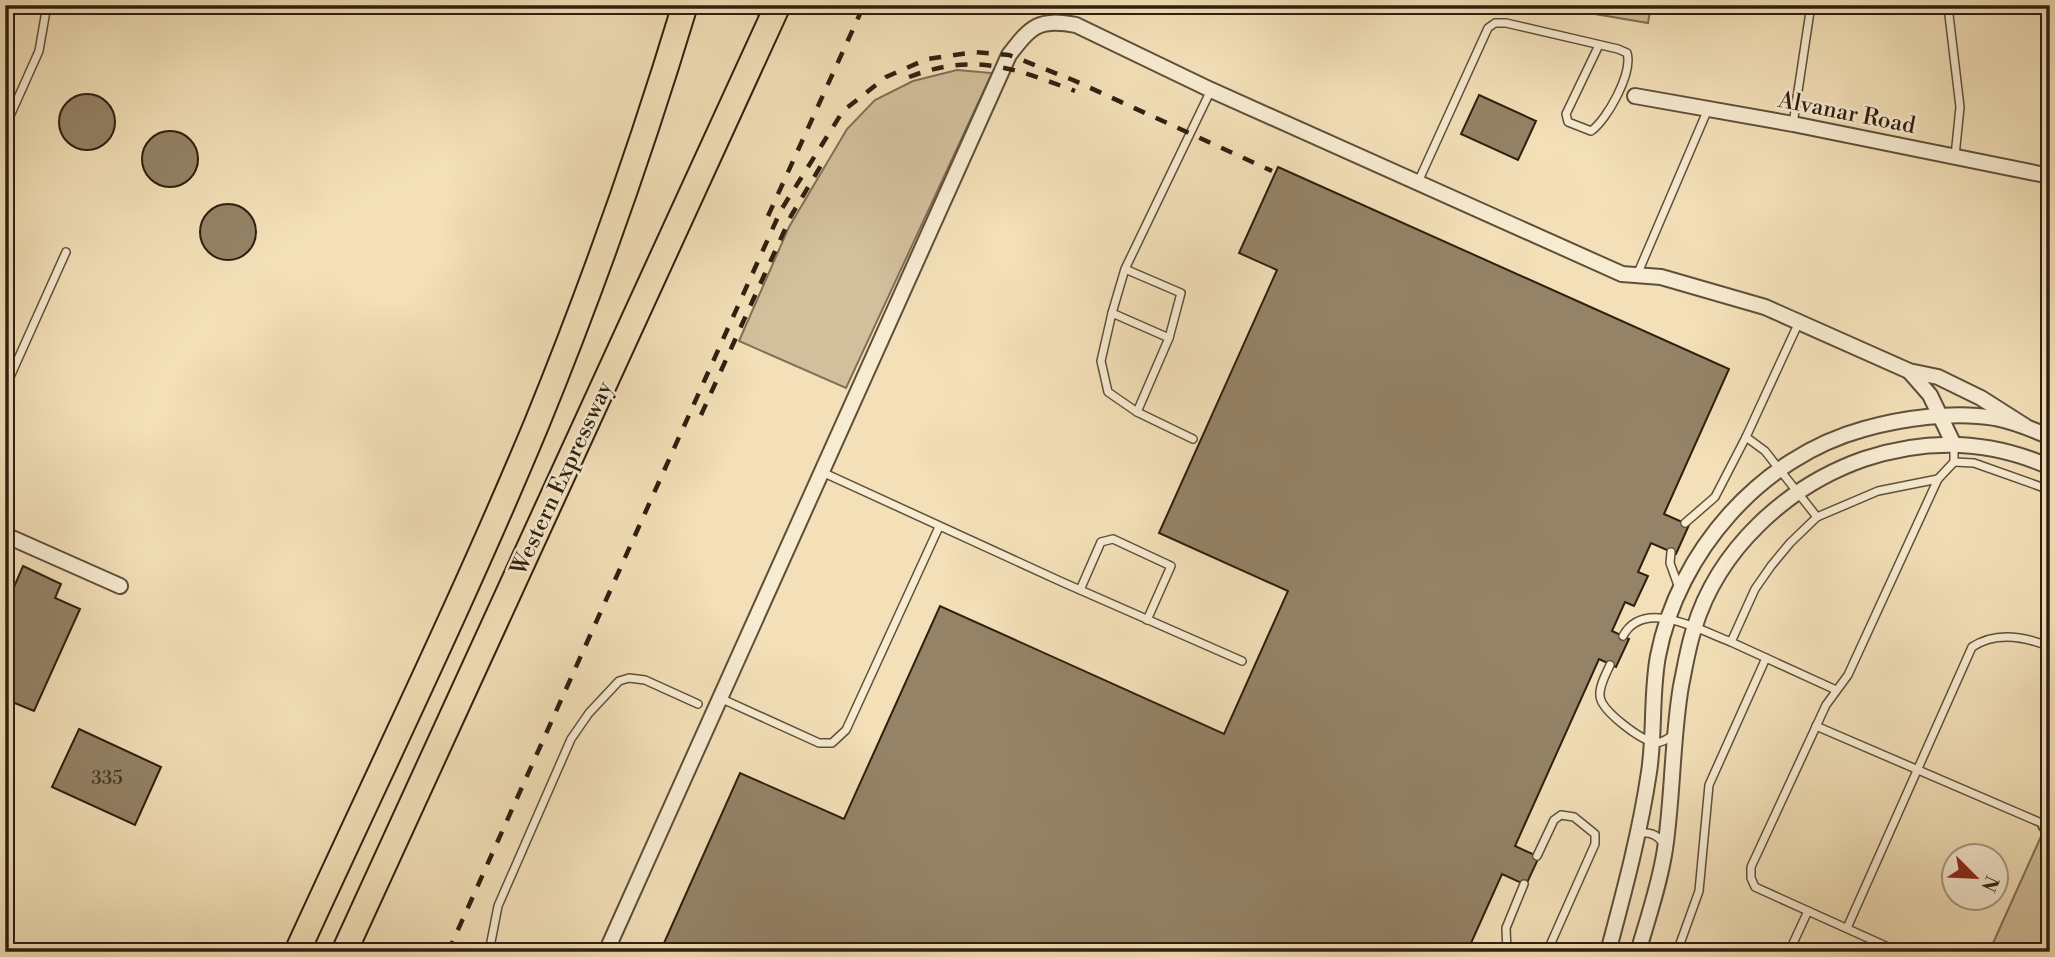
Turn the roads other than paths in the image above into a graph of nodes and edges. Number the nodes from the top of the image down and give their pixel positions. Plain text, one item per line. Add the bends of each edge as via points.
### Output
1 (47, 5) edge
2 (685, 5) edge
3 (745, 5) edge
4 (1811, 5) edge
5 (1950, 5) edge
6 (775, 11) edge
7 (1599, 45) junction
8 (1210, 90) junction
9 (1618, 92) junction
10 (1635, 96) joint
11 (1708, 109) junction
12 (1793, 124) junction
13 (5, 127) edge
14 (1955, 156) junction
15 (2050, 176) edge
16 (1418, 183) junction
17 (66, 252) dead end
18 (1125, 269) junction
19 (1637, 275) junction
20 (1112, 313) junction
21 (1799, 321) junction
22 (1169, 338) junction
23 (1909, 371) junction
24 (5, 388) edge
25 (1136, 412) junction
26 (1941, 418) junction
27 (2025, 426) junction
28 (1746, 436) junction
29 (2050, 437) edge
30 (1194, 439) dead end
31 (1954, 445) junction
32 (1954, 462) junction
33 (2050, 467) edge
34 (1780, 469) junction
35 (822, 472) junction
36 (1938, 479) junction
37 (2050, 490) edge
38 (1797, 491) junction
39 (1817, 517) junction
40 (1685, 523) dead end
41 (939, 527) junction
42 (5, 535) edge
43 (1671, 552) dead end
44 (120, 586) dead end
45 (1680, 589) junction
46 (1080, 590) junction
47 (1667, 619) junction
48 (1147, 620) junction
49 (1694, 628) junction
50 (1623, 636) dead end
51 (1731, 642) junction
52 (2050, 647) edge
53 (1766, 658) junction
54 (1242, 661) dead end
55 (1610, 665) dead end
56 (1836, 690) junction
57 (720, 698) junction
58 (698, 704) dead end
59 (1816, 726) junction
60 (1676, 733) junction
61 (1652, 742) junction
62 (1918, 770) junction
63 (2048, 826) edge
64 (1639, 833) junction
65 (1665, 846) junction
66 (1536, 856) dead end
67 (1524, 884) dead end
68 (1808, 911) junction
69 (1847, 928) junction
70 (297, 952) edge
71 (344, 952) edge
72 (489, 952) edge
73 (606, 952) edge
74 (1507, 952) edge
75 (1547, 952) edge
76 (1608, 952) edge
77 (1638, 952) edge
78 (1677, 952) edge
79 (1789, 952) edge
80 (1899, 952) edge

1 - 13 lane via 39,51
2 - 70 highway, Western Expressway via 622,202 537,423
3 - 6 lane
4 - 12 lane
5 - 14 lane via 1960,107
6 - 71 highway, Western Expressway
7 - 9 lane via 1627,53 1627,74
7 - 9 lane via 1566,114 1568,122 1591,131 1600,125
7 - 16 lane via 1495,23
8 - 16 street
8 - 18 lane
8 - 35 street via 1076,25 1055,21 1036,25 1020,40 1009,55
9 - 10 lane
10 - 11 street, Alvanar Road
11 - 12 street, Alvanar Road
11 - 19 lane
12 - 14 street, Alvanar Road
14 - 15 street, Alvanar Road
16 - 19 street via 1622,274
17 - 24 lane
18 - 20 lane
18 - 22 lane via 1181,293
19 - 21 street via 1661,277
20 - 22 lane
20 - 25 lane via 1101,362 1108,392
21 - 23 street
21 - 28 lane
22 - 25 lane
23 - 26 street via 1930,395
23 - 27 street via 1938,377
25 - 30 lane
26 - 27 street via 1994,418
26 - 31 street
26 - 34 street via 1898,420 1851,432
27 - 29 street
28 - 34 lane
28 - 40 lane via 1715,497
31 - 32 lane
31 - 33 street via 1975,444
31 - 38 street via 1872,457 1837,469
32 - 36 lane
32 - 37 lane via 1974,463
34 - 38 lane
34 - 45 street via 1721,523
35 - 41 lane
35 - 57 street
36 - 39 lane via 1878,491
36 - 56 lane via 1848,675
38 - 39 lane
38 - 49 street via 1749,534 1710,590
39 - 51 lane via 1755,589
41 - 46 lane
41 - 57 lane via 846,730 832,743 819,743
42 - 44 street
43 - 45 lane via 1670,563
45 - 47 street
46 - 48 lane
46 - 48 lane via 1101,542 1113,539 1171,566
47 - 49 lane
47 - 50 lane via 1636,621
47 - 61 street via 1653,694
48 - 54 lane
49 - 51 lane
49 - 60 street
51 - 53 lane
52 - 62 lane via 2014,636 1983,640 1972,647
53 - 56 lane
53 - 78 lane via 1709,785 1699,891
55 - 61 lane via 1601,686 1603,707
56 - 59 lane
57 - 73 street
58 - 72 lane via 645,680 629,678 619,681 589,713 571,739 498,906
59 - 62 lane
59 - 68 lane via 1751,878 1755,887
60 - 61 lane
60 - 65 street
61 - 64 street
62 - 63 lane
62 - 69 lane
64 - 65 lane via 1658,836
64 - 76 street
65 - 77 street
66 - 75 lane via 1561,815 1574,817 1595,834 1595,844
67 - 74 lane via 1506,928
68 - 69 lane
68 - 79 lane
69 - 80 lane

